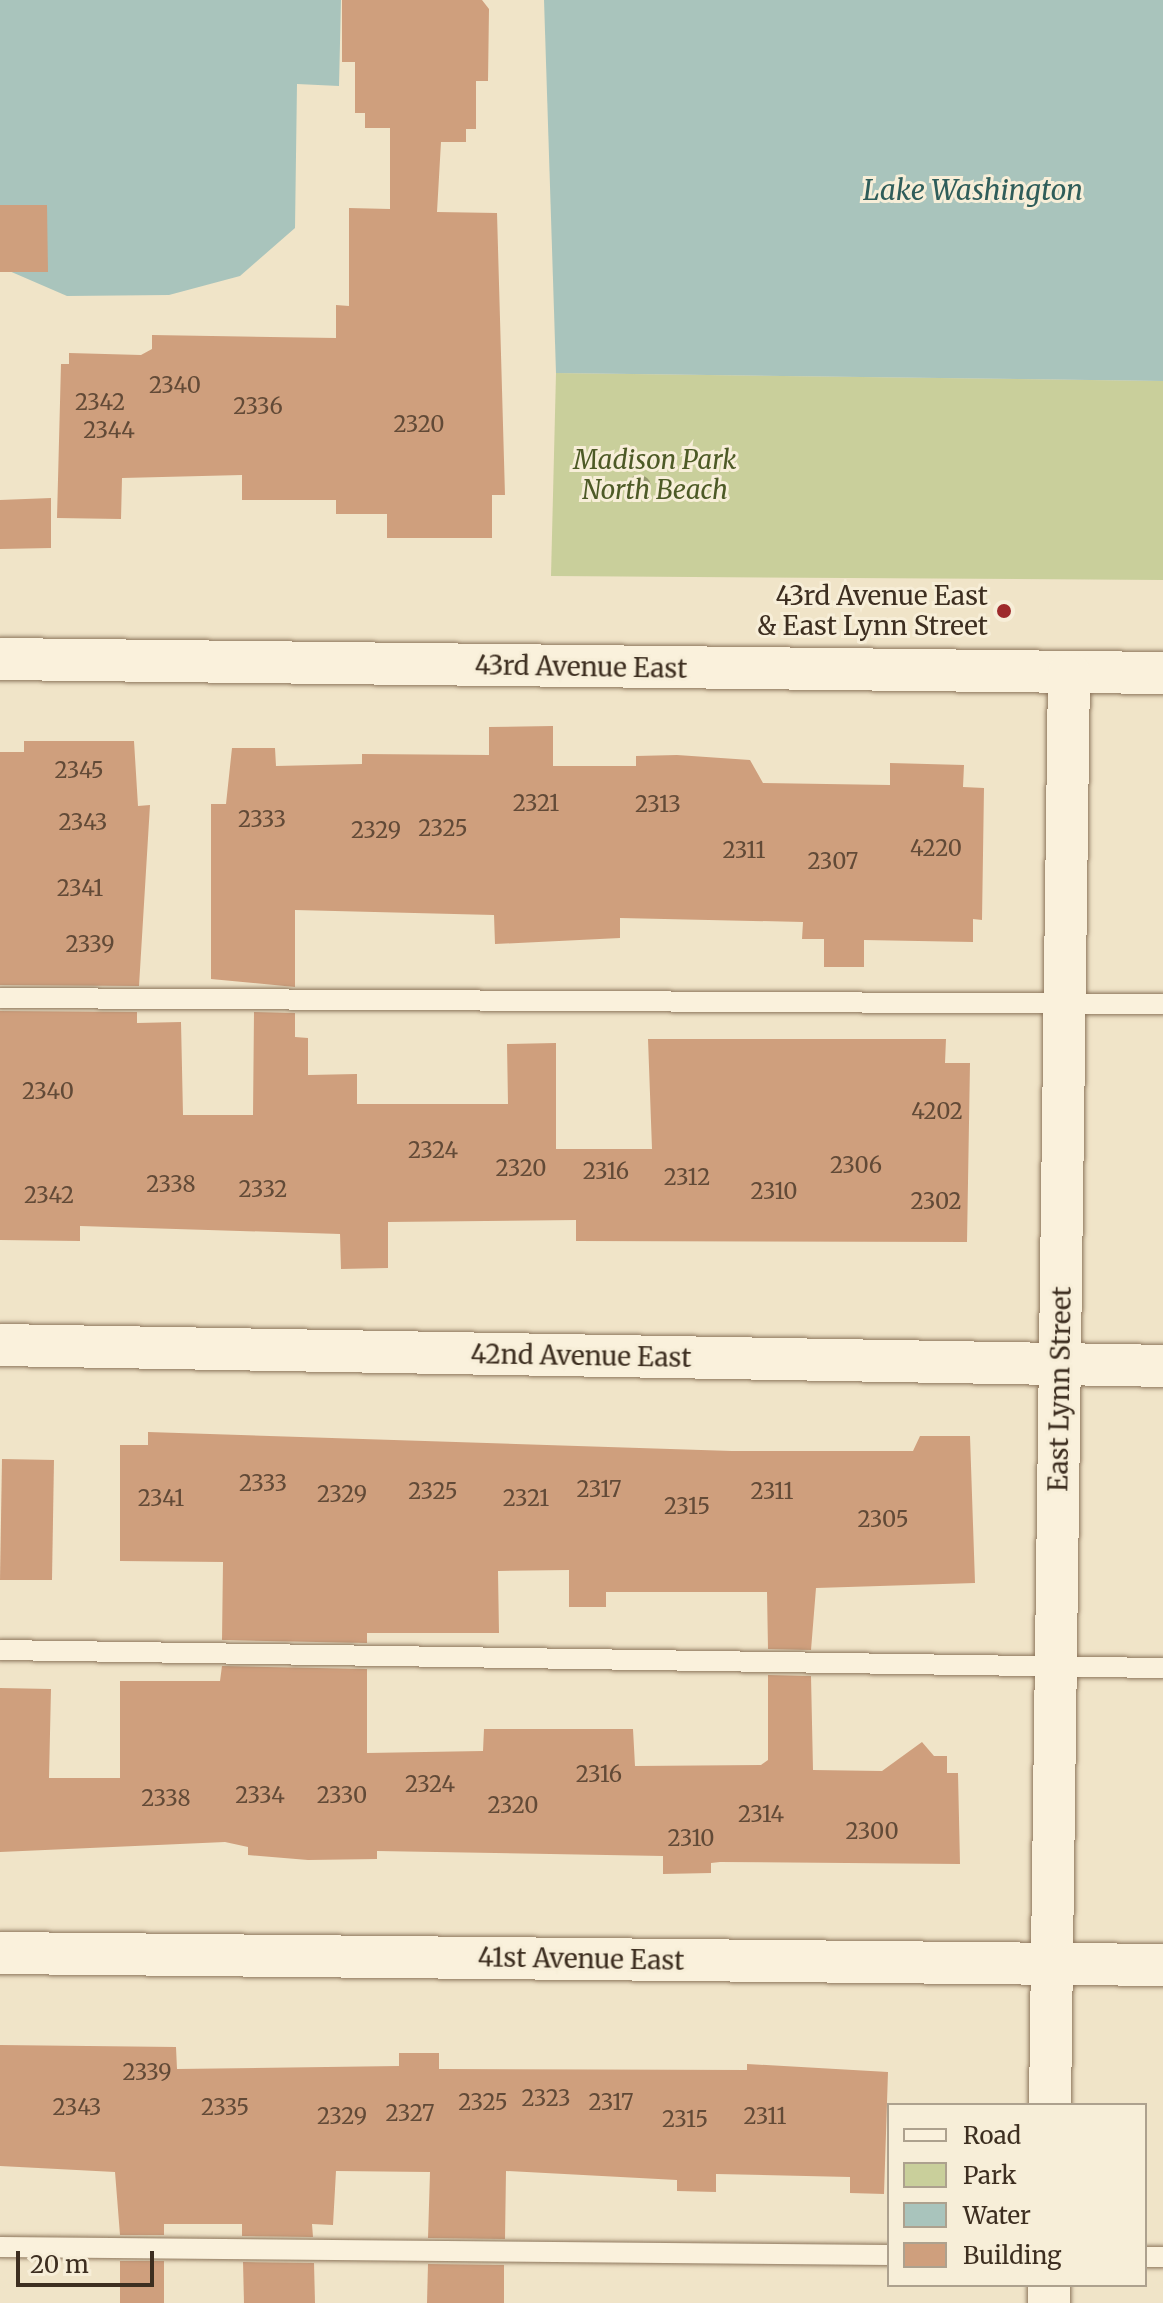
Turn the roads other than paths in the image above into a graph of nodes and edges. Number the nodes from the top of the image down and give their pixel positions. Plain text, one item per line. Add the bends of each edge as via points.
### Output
1 (0, 659) edge
2 (1069, 673) junction
3 (1163, 673) edge
4 (0, 998) edge
5 (1065, 1003) junction
6 (1163, 1004) edge
7 (0, 1345) edge
8 (1061, 1365) junction
9 (1163, 1366) edge
10 (0, 1650) edge
11 (1055, 1667) junction
12 (1163, 1668) edge
13 (0, 1953) edge
14 (1050, 1964) junction
15 (1163, 1965) edge
16 (1050, 2103) edge
17 (0, 2247) edge
18 (887, 2255) edge

1 - 2 street, 43rd Avenue East
2 - 3 street, 43rd Avenue East
2 - 5 street, East Lynn Street
4 - 5 lane
5 - 6 lane
5 - 8 street, East Lynn Street
7 - 8 street, 42nd Avenue East
8 - 9 street, 42nd Avenue East
8 - 11 street, East Lynn Street
10 - 11 lane
11 - 12 lane
11 - 14 street, East Lynn Street
13 - 14 street, 41st Avenue East
14 - 15 street, 41st Avenue East
14 - 16 street, East Lynn Street
17 - 18 lane

